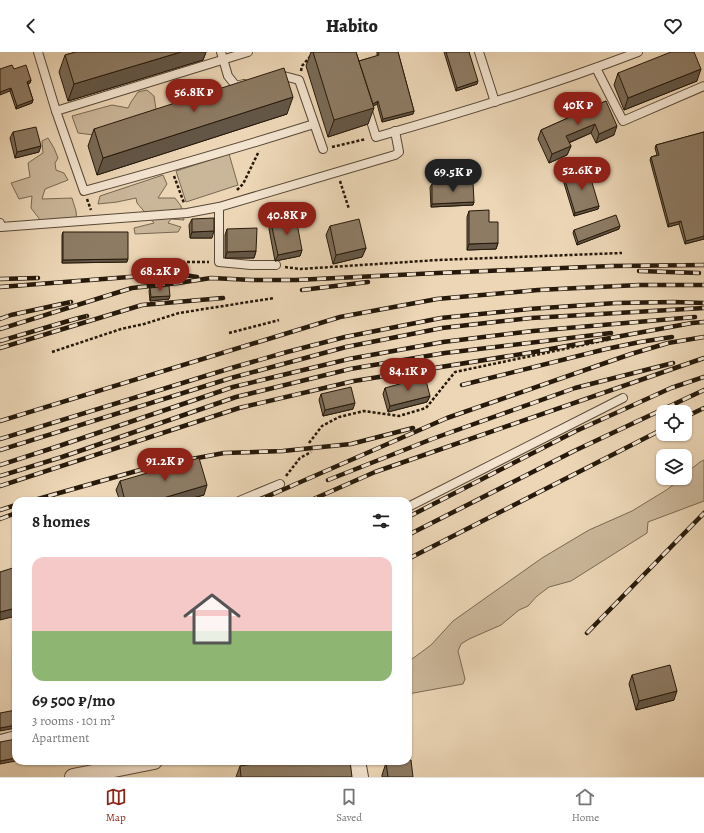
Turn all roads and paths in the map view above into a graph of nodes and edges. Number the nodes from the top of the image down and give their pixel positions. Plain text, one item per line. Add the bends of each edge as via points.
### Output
1 (38, 52) edge
2 (248, 52) edge
3 (314, 52) edge
4 (479, 52) edge
5 (638, 52) edge
6 (222, 56) edge
7 (596, 68) junction
8 (266, 78) edge
9 (299, 80) junction
10 (251, 82) edge
11 (704, 86) edge
12 (365, 101) edge
13 (495, 102) junction
14 (56, 111) junction
15 (314, 124) junction
16 (395, 131) junction
17 (376, 136) junction
18 (264, 140) junction
19 (323, 150) joint
20 (171, 168) junction
21 (84, 191) junction
22 (219, 207) junction
23 (187, 213) junction
24 (94, 220) junction
25 (0, 223) edge
26 (622, 252) dead end
27 (177, 262) dead end
28 (220, 262) junction
29 (276, 265) joint
30 (274, 298) dead end
31 (279, 320) dead end
32 (230, 333) dead end
33 (626, 336) dead end
34 (52, 352) dead end
35 (623, 398) dead end
36 (309, 443) dead end
37 (311, 452) dead end
38 (280, 484) joint
39 (249, 497) edge
40 (412, 505) edge
41 (12, 737) edge
42 (0, 739) edge
43 (130, 765) edge
44 (358, 765) edge
45 (72, 777) edge
46 (360, 777) edge

1 - 14 lane
2 - 6 lane
3 - 9 path via 302,66
4 - 13 lane
5 - 7 lane
6 - 10 lane via 228,76 236,86
6 - 14 lane
7 - 11 lane via 623,122
7 - 13 lane
8 - 9 lane via 280,75
9 - 15 lane
12 - 17 lane
13 - 16 lane
14 - 21 lane
15 - 18 lane
15 - 19 lane
16 - 17 lane
16 - 22 lane via 399,152 395,155
17 - 19 path
18 - 20 lane
18 - 22 path via 243,184
20 - 21 lane
20 - 23 path
21 - 24 path
22 - 23 lane
22 - 28 lane
23 - 24 lane
24 - 25 lane via 2,227
26 - 29 path via 300,269
27 - 28 path
28 - 29 lane
30 - 34 path via 179,313
31 - 32 path
33 - 36 path via 455,372 426,408 399,416 364,411 339,417 322,426
35 - 40 lane
37 - 38 path via 300,458
38 - 39 lane
41 - 42 lane
43 - 45 street
44 - 46 street

